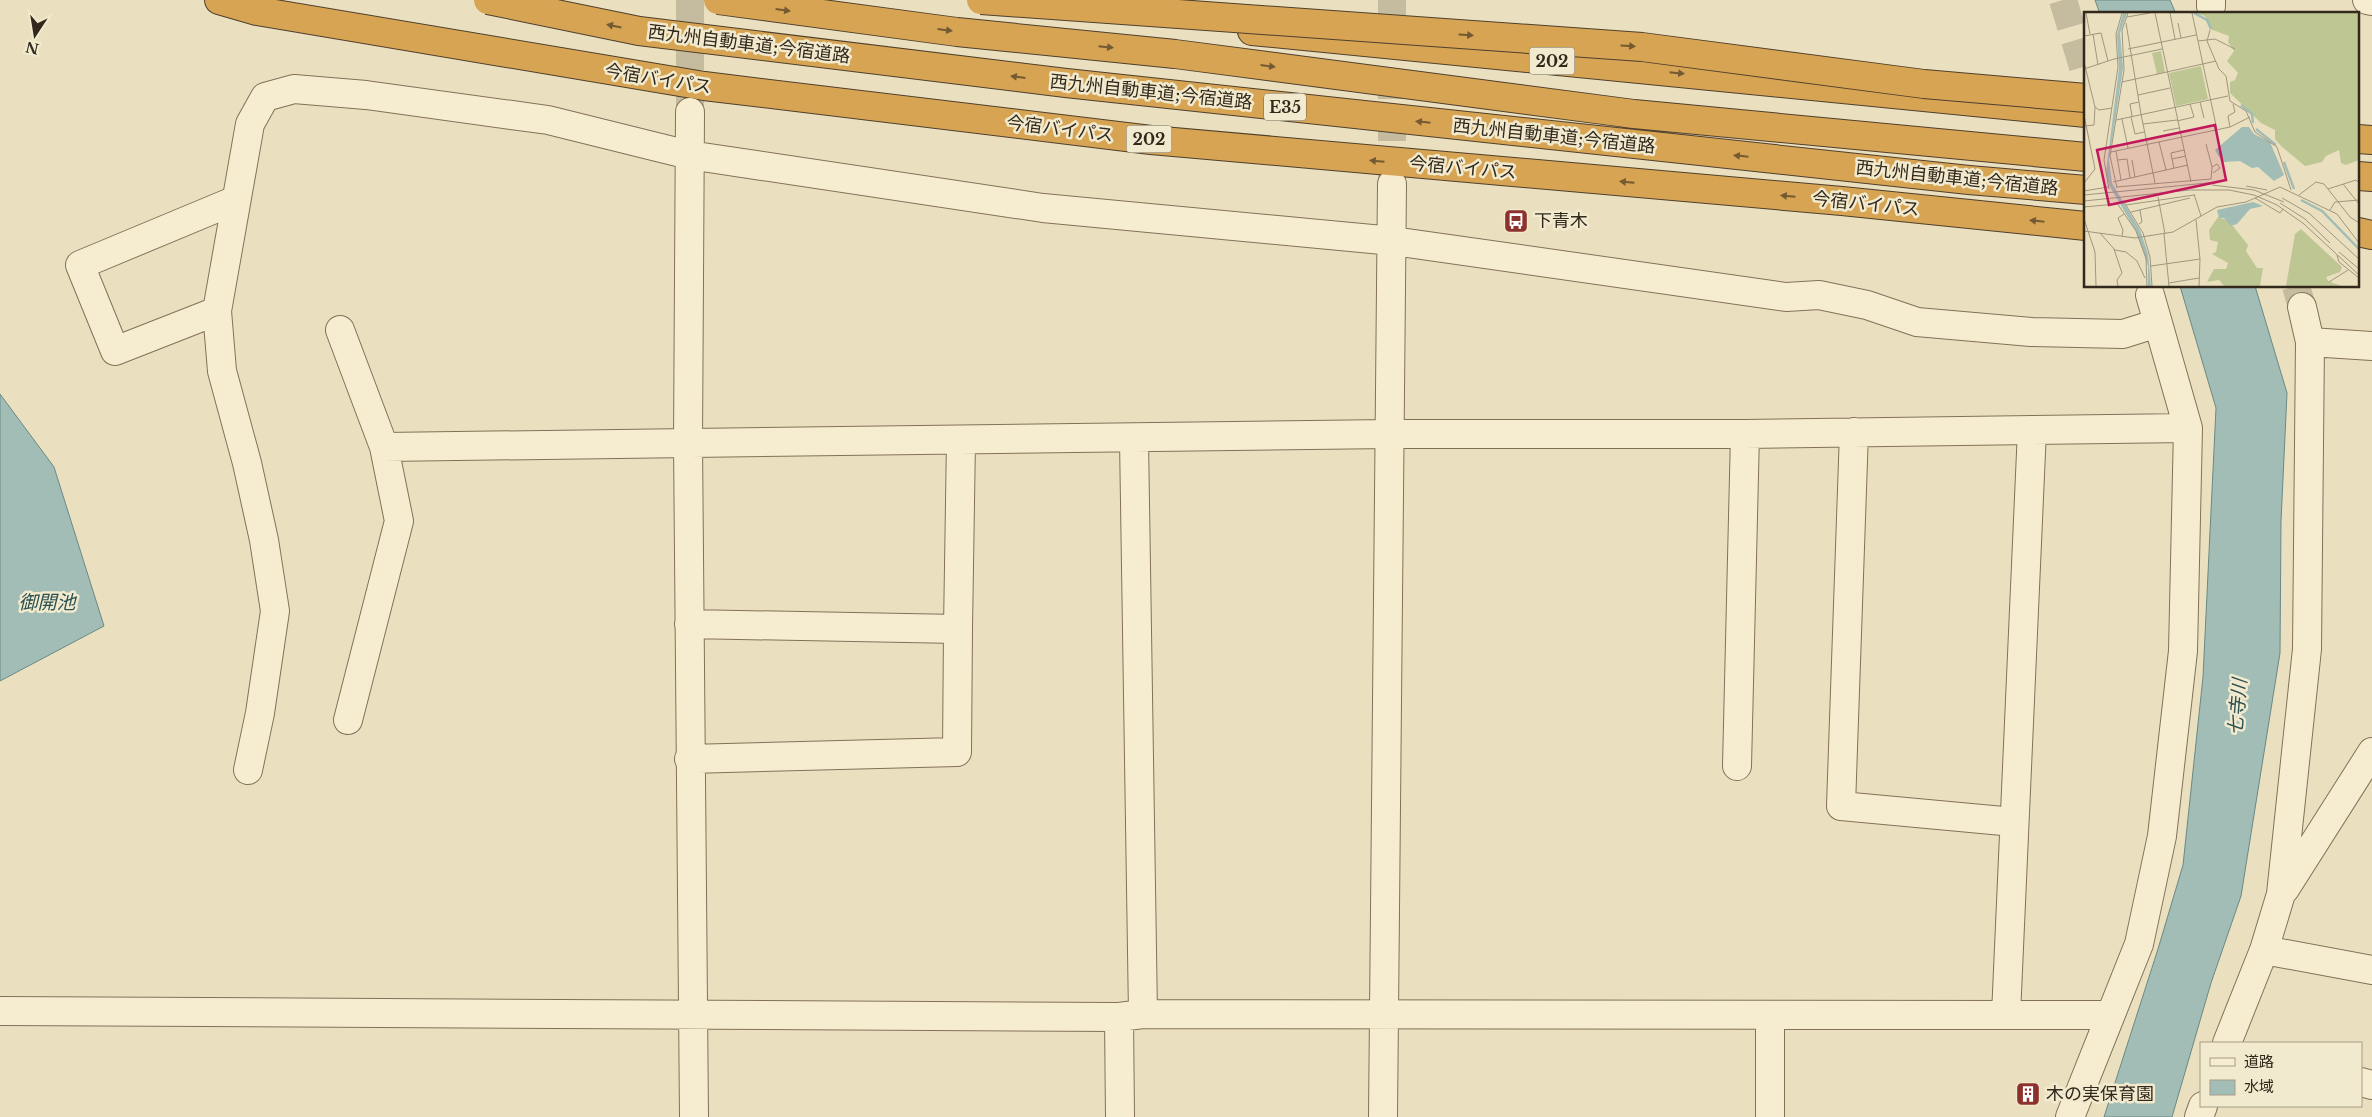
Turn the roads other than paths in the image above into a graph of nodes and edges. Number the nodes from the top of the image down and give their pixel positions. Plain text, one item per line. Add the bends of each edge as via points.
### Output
1 (220, 0) edge
2 (488, 0) edge
3 (718, 0) edge
4 (981, 0) edge
5 (1020, 0) edge
6 (2367, 0) edge
7 (2372, 1) edge
8 (2084, 98) edge
9 (690, 112) tunnel mouth
10 (2084, 113) edge
11 (689, 155) junction
12 (2084, 157) edge
13 (1392, 184) tunnel mouth
14 (2084, 190) edge
15 (236, 200) junction
16 (2084, 226) edge
17 (1393, 241) junction
18 (2150, 295) dead end
19 (2302, 307) tunnel mouth
20 (217, 311) junction
21 (2158, 324) junction
22 (340, 330) dead end
23 (2310, 342) junction
24 (2372, 346) edge
25 (2188, 428) junction
26 (2032, 430) junction
27 (1854, 432) junction
28 (1389, 434) junction
29 (1745, 434) junction
30 (1134, 439) junction
31 (961, 440) junction
32 (688, 442) junction
33 (384, 447) junction
34 (689, 624) junction
35 (958, 629) junction
36 (348, 720) dead end
37 (2372, 752) edge
38 (689, 759) junction
39 (1736, 766) dead end
40 (248, 770) dead end
41 (2014, 822) junction
42 (2281, 894) junction
43 (2264, 950) junction
44 (2372, 970) edge
45 (0, 1011) edge
46 (692, 1014) junction
47 (1770, 1015) junction
48 (2006, 1015) junction
49 (2109, 1015) junction
50 (1131, 1016) junction
51 (1382, 1016) junction
52 (2227, 1042) edge
53 (694, 1117) edge
54 (1120, 1117) edge
55 (1383, 1117) edge
56 (1770, 1117) edge
57 (2070, 1117) edge

16 -> 1 highway, 今宿バイパス / 202 via 1842,201 1151,140 704,86 267,13
14 -> 2 highway, 西九州自動車道;今宿道路 / E35, bridge via 1066,83 639,31
3 -> 12 highway, 西九州自動車道;今宿道路 / E35, bridge via 957,32 1176,54 1634,114
4 -> 8 highway, bridge via 1642,47 1924,84
5 -> 10 highway, 202 via 1286,35
6 - 7 street
9 - 11 street
11 - 15 street via 548,120 366,95 294,89 265,96 250,124
11 - 17 street via 1043,208
11 - 32 street
13 - 17 street
15 - 20 street
15 - 20 street via 80,265 115,351
17 - 21 street via 1786,297 1819,295 1867,305 1917,322 2031,332 2123,334
17 - 28 street
18 - 21 street
19 - 23 street
20 - 40 street via 222,371 247,463 275,611
21 - 25 street
22 - 33 street
23 - 24 street
23 - 42 street via 2306,649
25 - 26 street
25 - 49 street via 2183,651 2162,836 2139,944
26 - 27 street
26 - 41 street
27 - 29 street
27 - 41 street via 1841,806
28 - 29 street
28 - 30 street
28 - 51 street
29 - 39 street
30 - 31 street
30 - 50 street
31 - 32 street
31 - 35 street
32 - 33 street
32 - 34 street
33 - 36 street via 399,521
34 - 35 street
34 - 38 street
35 - 38 street via 957,752
37 - 42 street
38 - 46 street
41 - 48 street
42 - 43 street
43 - 44 street
43 - 52 street
45 - 46 street
46 - 50 street
46 - 53 street
47 - 48 street
47 - 51 street
47 - 56 street
48 - 49 street
49 - 57 street
50 - 51 street
50 - 54 street
51 - 55 street

